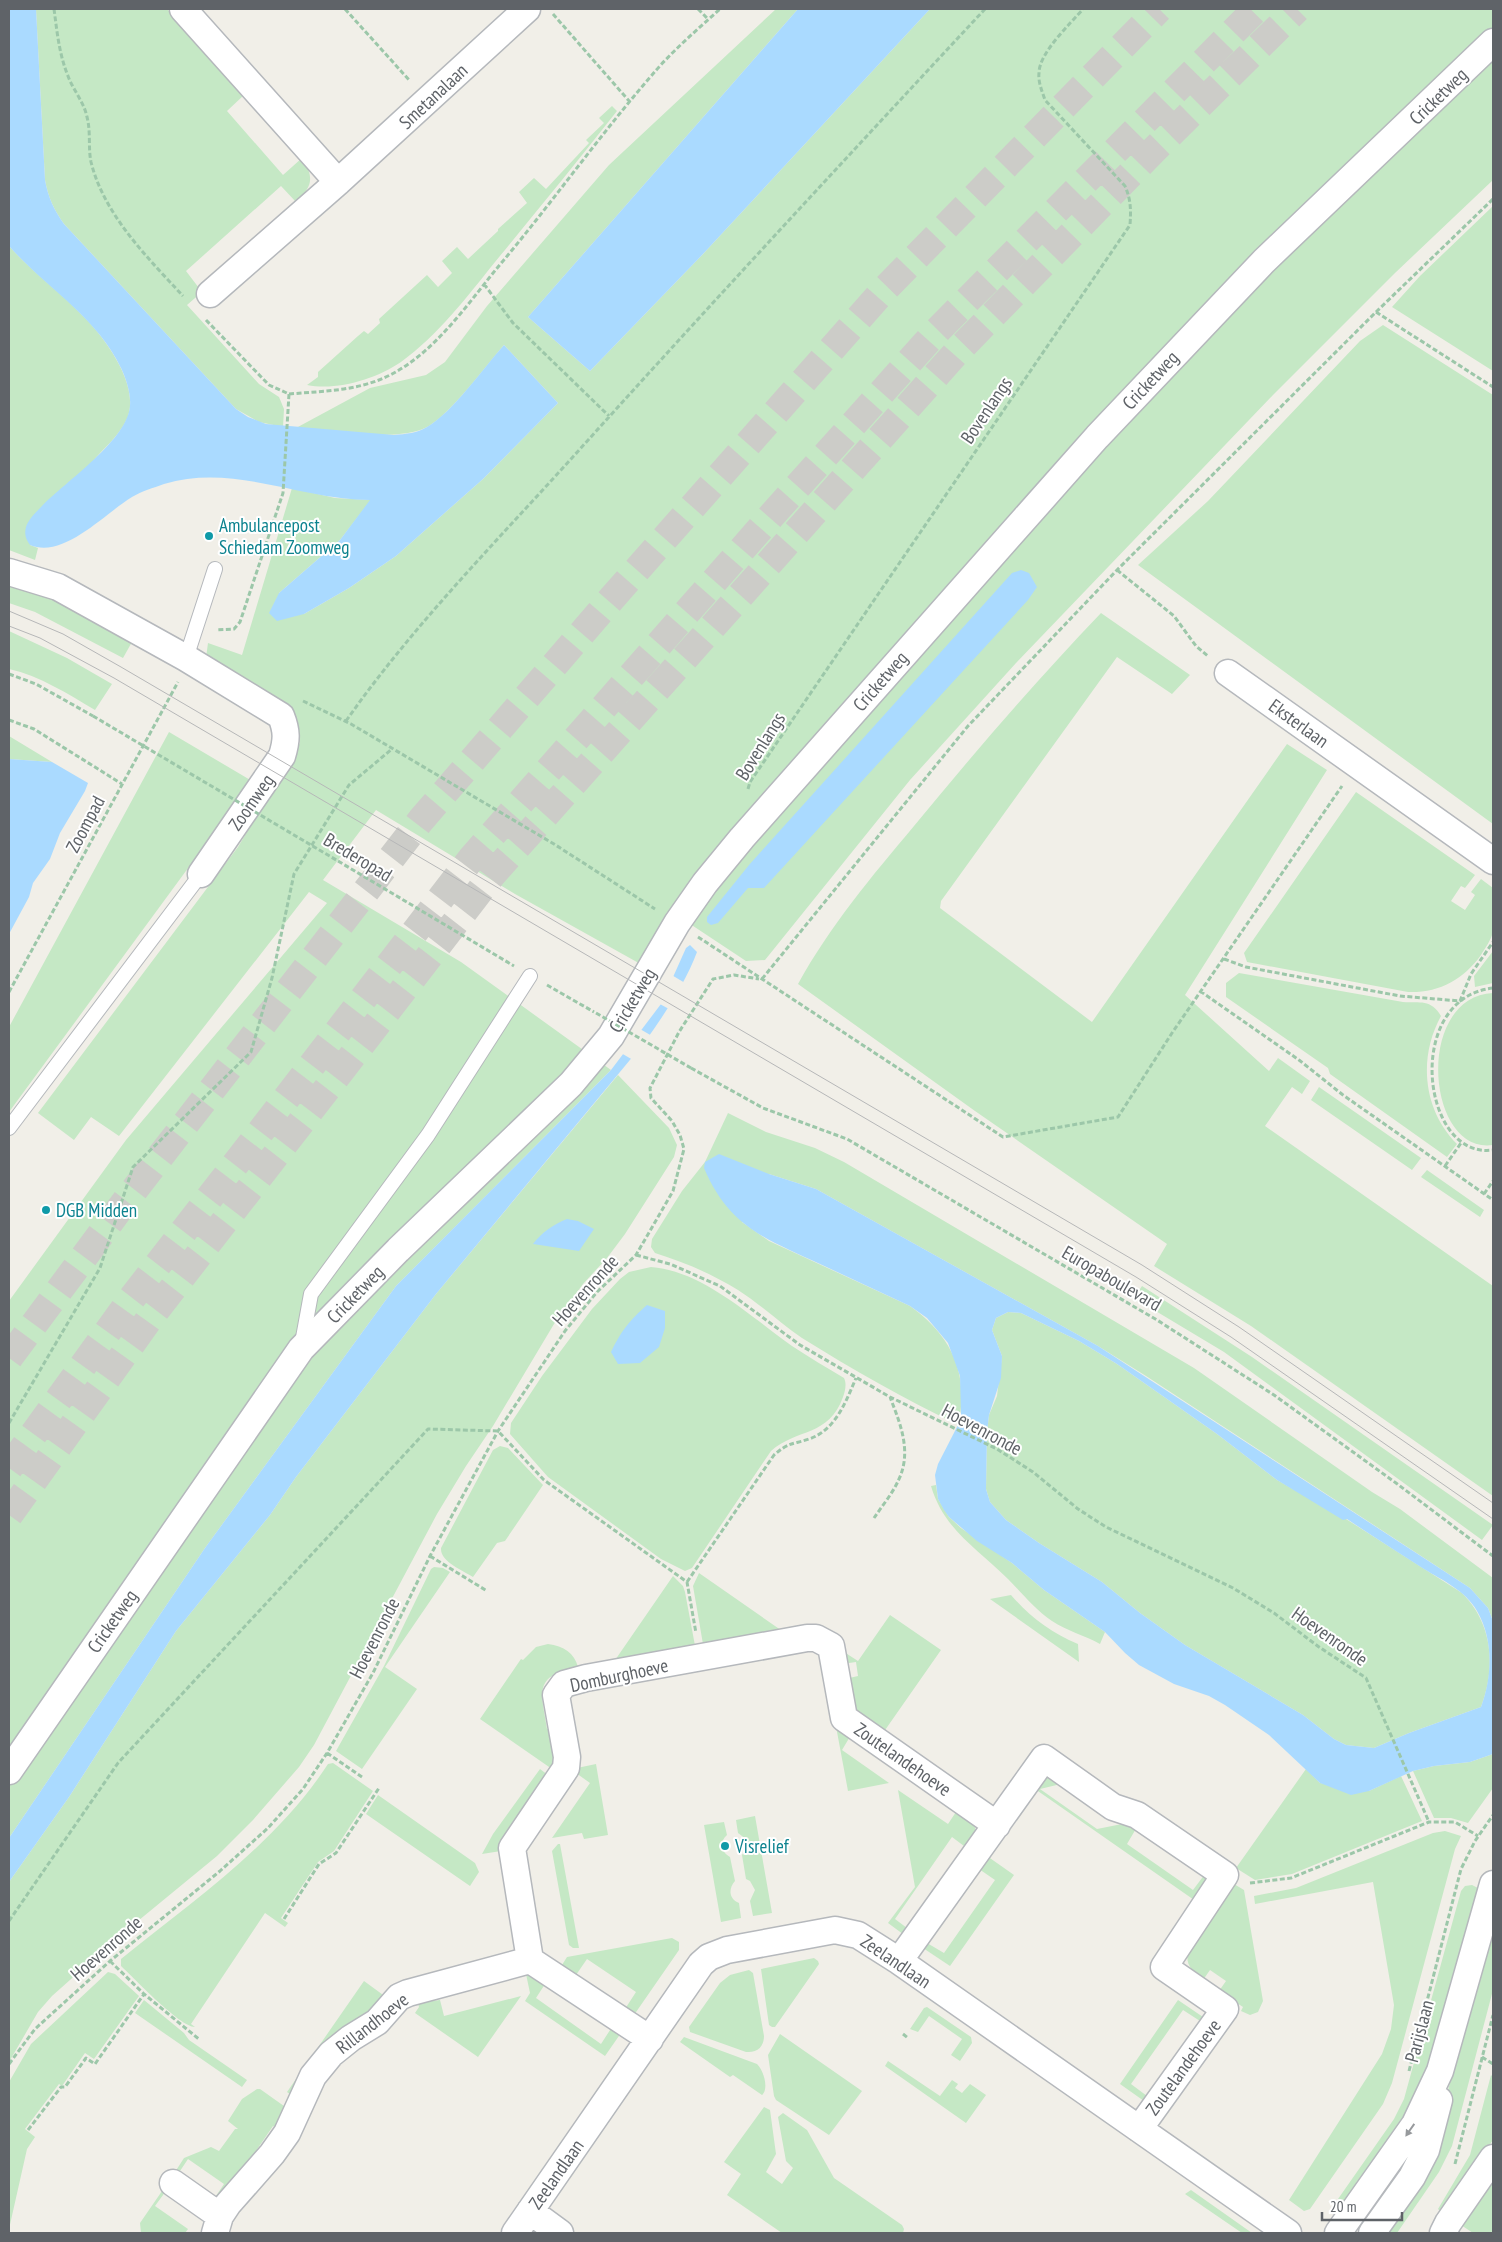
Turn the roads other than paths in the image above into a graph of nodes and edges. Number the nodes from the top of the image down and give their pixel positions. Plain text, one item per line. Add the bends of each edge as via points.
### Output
1 (183, 9) edge
2 (527, 9) edge
3 (1493, 42) edge
4 (338, 182) junction
5 (202, 300) road end
6 (215, 570) dead end
7 (9, 572) edge
8 (186, 658) junction
9 (1228, 673) road end
10 (1493, 861) edge
11 (201, 874) joint
12 (530, 976) road end
13 (9, 1128) edge
14 (302, 1348) junction
15 (831, 1646) joint
16 (9, 1771) edge
17 (997, 1825) junction
18 (1493, 1884) edge
19 (530, 1960) junction
20 (899, 1961) junction
21 (650, 2039) junction
22 (1440, 2072) junction
23 (1139, 2129) junction
24 (1493, 2158) edge
25 (173, 2183) dead end
26 (530, 2211) junction
27 (218, 2225) edge
28 (515, 2233) edge
29 (560, 2233) edge
30 (1288, 2233) edge
31 (1338, 2233) edge
32 (1372, 2233) edge
33 (1443, 2233) edge

1 - 4 street
2 - 4 street, Smetanalaan
3 - 14 street, Cricketweg via 1264,261 1097,437 705,883 677,923 611,1036 571,1084 398,1250
4 - 5 street, Smetanalaan
6 - 8 lane
7 - 8 street, Zoomweg via 58,587
8 - 11 street, Zoomweg via 281,716 287,741 282,756
9 - 10 street, Eksterlaan
11 - 13 lane, Zoomweg
12 - 14 lane, Cricketweg via 428,1135 311,1294
14 - 16 street, Cricketweg
15 - 17 street, Zoutelandehoeve via 844,1718
15 - 19 street, Domburghoeve via 816,1638 807,1638 572,1681 559,1689 556,1695 566,1768 512,1848
17 - 20 street
17 - 23 street, Zoutelandehoeve via 1044,1758 1113,1806 1137,1815 1225,1875 1164,1967 1225,2009
18 - 22 street, Parijslaan
19 - 21 street
19 - 27 street, Rillandhoeve via 399,1997 377,2022 331,2054 313,2076 287,2133
20 - 21 street, Zeelandlaan via 858,1935 835,1930 727,1950 701,1964
20 - 23 street, Zeelandlaan
21 - 26 street, Zeelandlaan
22 -> 31 street, Parijslaan via 1414,2124
22 - 32 street, Parijslaan via 1438,2101 1426,2150 1412,2177
23 - 30 street, Zeelandlaan
24 - 33 street
25 - 27 street, Rillandhoeve
26 - 28 street, Zeelandlaan
26 - 29 street

